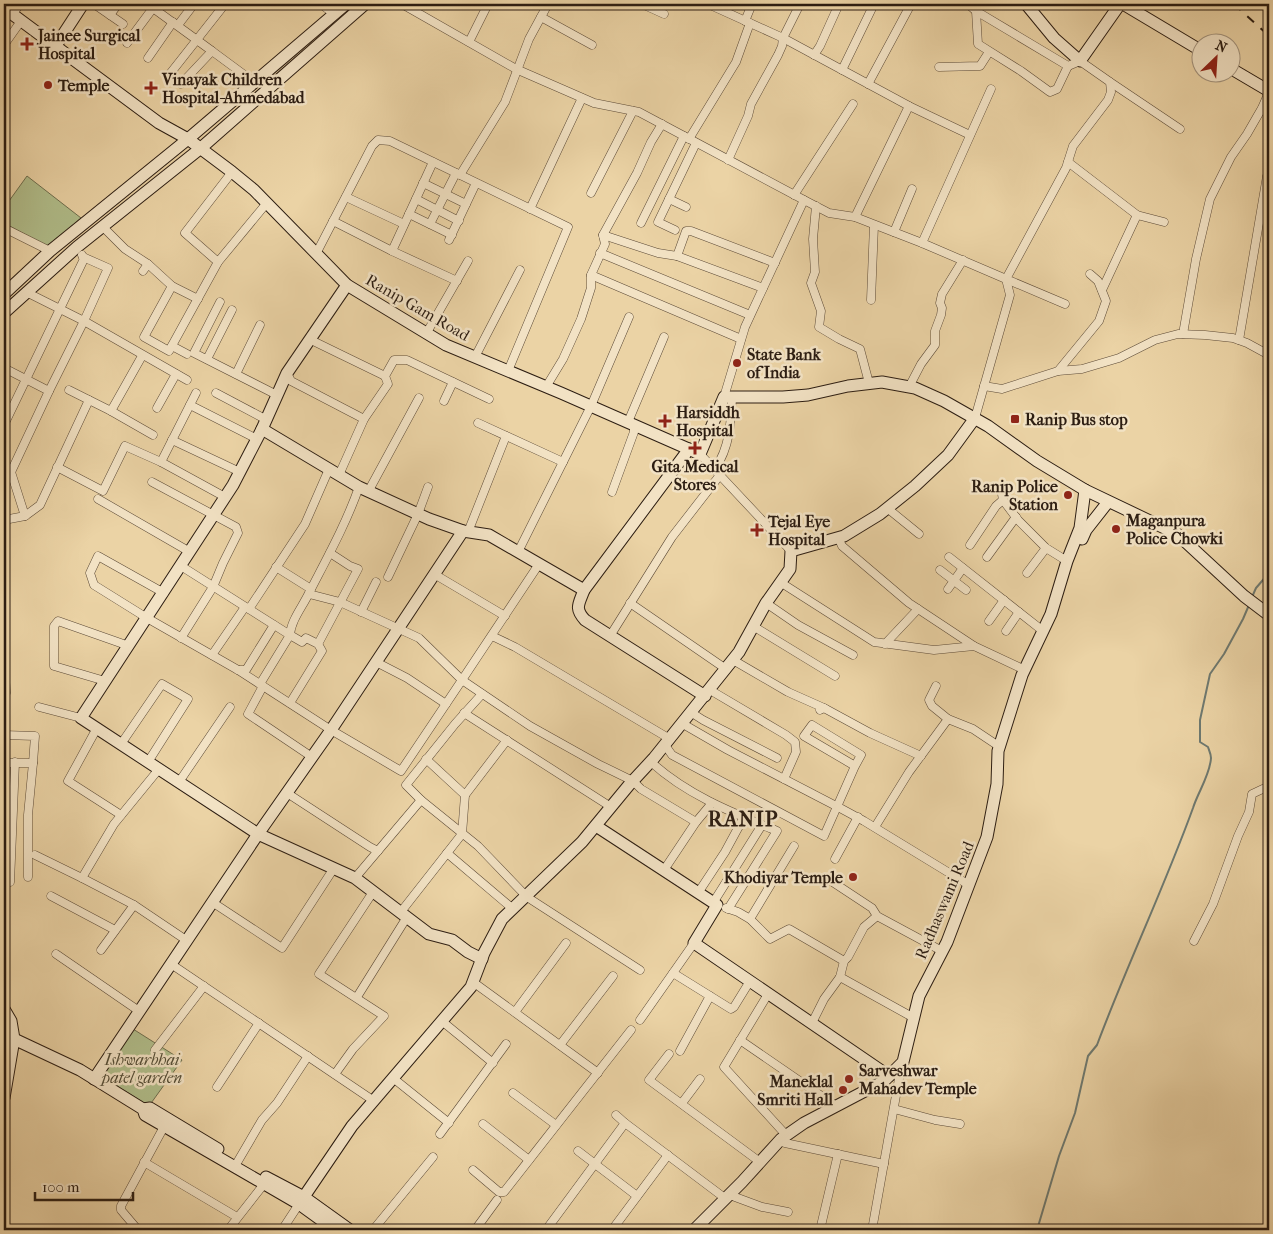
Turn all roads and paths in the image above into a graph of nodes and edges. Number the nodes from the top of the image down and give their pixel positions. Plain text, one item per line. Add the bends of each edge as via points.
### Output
1 (20, 4) edge
2 (83, 4) edge
3 (94, 4) edge
4 (118, 4) edge
5 (194, 4) edge
6 (225, 4) edge
7 (321, 4) edge
8 (346, 4) edge
9 (365, 4) edge
10 (402, 4) edge
11 (488, 4) edge
12 (548, 4) edge
13 (642, 4) edge
14 (708, 4) edge
15 (752, 4) edge
16 (800, 4) edge
17 (839, 4) edge
18 (874, 4) edge
19 (911, 4) edge
20 (968, 4) edge
21 (1026, 4) edge
22 (1121, 4) edge
23 (159, 7) edge
24 (976, 11) junction
25 (334, 14) junction
26 (664, 14) dead end
27 (12, 15) edge
28 (110, 15) junction
29 (541, 18) junction
30 (748, 22) junction
31 (123, 24) dead end
32 (175, 24) junction
33 (783, 38) junction
34 (198, 40) junction
35 (469, 42) junction
36 (127, 43) dead end
37 (1190, 44) edge
38 (4, 45) edge
39 (592, 45) dead end
40 (55, 47) junction
41 (212, 51) junction
42 (989, 52) junction
43 (814, 55) junction
44 (148, 58) dead end
45 (1080, 61) junction
46 (1068, 66) junction
47 (939, 67) dead end
48 (516, 69) junction
49 (842, 70) junction
50 (1240, 74) edge
51 (169, 75) dead end
52 (254, 82) junction
53 (1110, 82) junction
54 (181, 84) dead end
55 (868, 84) junction
56 (991, 89) dead end
57 (1269, 92) edge
58 (582, 98) junction
59 (853, 104) dead end
60 (909, 106) junction
61 (633, 111) junction
62 (662, 124) junction
63 (1180, 129) dead end
64 (970, 135) junction
65 (188, 139) junction
66 (690, 139) junction
67 (201, 148) junction
68 (728, 160) junction
69 (433, 162) junction
70 (1068, 162) junction
71 (232, 172) junction
72 (458, 174) junction
73 (1266, 176) dead end
74 (423, 183) junction
75 (476, 183) junction
76 (912, 189) dead end
77 (446, 193) junction
78 (591, 193) dead end
79 (794, 195) junction
80 (346, 197) junction
81 (416, 199) junction
82 (669, 199) junction
83 (804, 200) junction
84 (266, 204) junction
85 (466, 204) junction
86 (816, 206) junction
87 (686, 207) dead end
88 (438, 209) junction
89 (530, 209) junction
90 (409, 214) junction
91 (1137, 215) junction
92 (855, 217) junction
93 (333, 221) junction
94 (458, 221) junction
95 (1164, 222) dead end
96 (641, 223) dead end
97 (404, 224) junction
98 (430, 224) junction
99 (874, 224) junction
100 (103, 227) junction
101 (4, 228) edge
102 (675, 230) dead end
103 (894, 232) junction
104 (603, 235) junction
105 (922, 243) junction
106 (77, 247) junction
107 (50, 251) junction
108 (392, 251) junction
109 (600, 253) junction
110 (316, 254) junction
111 (677, 256) junction
112 (83, 257) junction
113 (963, 260) junction
114 (468, 261) dead end
115 (218, 262) junction
116 (148, 264) junction
117 (775, 264) junction
118 (520, 270) dead end
119 (143, 271) dead end
120 (1090, 274) dead end
121 (591, 275) junction
122 (1006, 279) junction
123 (456, 281) junction
124 (172, 286) junction
125 (347, 286) junction
126 (763, 288) junction
127 (1102, 290) junction
128 (26, 292) junction
129 (4, 294) edge
130 (198, 299) junction
131 (871, 300) dead end
132 (220, 302) dead end
133 (1065, 304) dead end
134 (59, 310) junction
135 (232, 310) dead end
136 (4, 312) edge
137 (750, 315) junction
138 (629, 317) dead end
139 (84, 321) junction
140 (260, 325) dead end
141 (426, 334) junction
142 (1183, 334) junction
143 (664, 337) dead end
144 (741, 339) junction
145 (311, 340) junction
146 (1239, 340) junction
147 (172, 346) junction
148 (187, 354) dead end
149 (1269, 355) edge
150 (142, 356) junction
151 (475, 357) junction
152 (207, 359) junction
153 (4, 368) edge
154 (508, 371) junction
155 (1058, 371) junction
156 (287, 373) junction
157 (176, 374) junction
158 (236, 374) junction
159 (385, 376) junction
160 (26, 379) junction
161 (187, 380) dead end
162 (453, 382) junction
163 (869, 383) junction
164 (984, 386) junction
165 (546, 387) junction
166 (909, 387) junction
167 (69, 390) dead end
168 (49, 391) junction
169 (196, 392) dead end
170 (216, 392) dead end
171 (277, 395) junction
172 (728, 397) junction
173 (419, 398) dead end
174 (89, 400) junction
175 (489, 400) dead end
176 (444, 401) dead end
177 (190, 405) junction
178 (591, 406) junction
179 (157, 408) dead end
180 (111, 411) junction
181 (975, 418) junction
182 (364, 419) junction
183 (478, 423) dead end
184 (631, 423) junction
185 (4, 425) edge
186 (262, 429) junction
187 (153, 435) dead end
188 (506, 436) junction
189 (172, 440) junction
190 (695, 451) junction
191 (161, 462) junction
192 (563, 462) junction
193 (4, 464) edge
194 (57, 468) junction
195 (329, 469) junction
196 (10, 472) junction
197 (240, 472) junction
198 (717, 472) junction
199 (339, 475) junction
200 (152, 482) dead end
201 (428, 487) dead end
202 (1001, 488) dead end
203 (363, 490) junction
204 (1085, 490) junction
205 (612, 492) dead end
206 (225, 497) junction
207 (98, 499) dead end
208 (1003, 500) junction
209 (1108, 502) junction
210 (887, 508) junction
211 (418, 514) junction
212 (214, 515) junction
213 (25, 516) junction
214 (1016, 517) junction
215 (4, 520) edge
216 (465, 531) junction
217 (919, 534) dead end
218 (838, 538) junction
219 (970, 545) dead end
220 (1046, 548) junction
221 (791, 551) junction
222 (190, 552) junction
223 (518, 552) junction
224 (330, 553) junction
225 (949, 557) dead end
226 (987, 557) dead end
227 (1067, 561) junction
228 (539, 564) junction
229 (181, 566) junction
230 (276, 567) junction
231 (963, 568) junction
232 (940, 570) dead end
233 (1027, 573) dead end
234 (434, 574) junction
235 (388, 577) dead end
236 (954, 581) junction
237 (376, 582) dead end
238 (780, 582) junction
239 (213, 587) junction
240 (948, 589) dead end
241 (584, 590) junction
242 (966, 590) dead end
243 (310, 592) junction
244 (164, 593) junction
245 (1004, 600) junction
246 (340, 602) junction
247 (630, 603) junction
248 (766, 603) junction
249 (247, 608) junction
250 (918, 609) junction
251 (361, 612) junction
252 (1019, 612) junction
253 (1269, 615) edge
254 (505, 616) junction
255 (147, 618) junction
256 (989, 620) dead end
257 (274, 625) junction
258 (753, 626) junction
259 (397, 630) junction
260 (1006, 631) dead end
261 (1043, 631) junction
262 (290, 635) junction
263 (492, 636) junction
264 (610, 636) junction
265 (181, 638) junction
266 (318, 644) junction
267 (885, 644) junction
268 (129, 646) junction
269 (974, 646) junction
270 (4, 651) edge
271 (212, 655) junction
272 (853, 655) dead end
273 (376, 662) junction
274 (729, 665) junction
275 (238, 670) junction
276 (1025, 670) junction
277 (835, 676) dead end
278 (462, 680) junction
279 (105, 681) junction
280 (262, 685) junction
281 (936, 686) dead end
282 (4, 693) edge
283 (707, 693) junction
284 (482, 694) junction
285 (290, 703) junction
286 (446, 704) junction
287 (230, 706) dead end
288 (39, 707) dead end
289 (692, 712) junction
290 (464, 713) junction
291 (81, 718) junction
292 (948, 719) junction
293 (682, 724) junction
294 (97, 728) junction
295 (331, 730) junction
296 (4, 735) edge
297 (506, 740) junction
298 (668, 742) junction
299 (121, 744) junction
300 (1000, 747) junction
301 (921, 756) junction
302 (312, 757) junction
303 (777, 758) dead end
304 (426, 759) junction
305 (4, 762) edge
306 (15, 762) junction
307 (148, 762) junction
308 (651, 762) junction
309 (33, 763) junction
310 (856, 766) junction
311 (159, 769) junction
312 (401, 771) junction
313 (633, 780) junction
314 (784, 780) junction
315 (179, 782) junction
316 (406, 785) junction
317 (1269, 786) edge
318 (287, 793) junction
319 (4, 794) edge
320 (13, 794) junction
321 (465, 794) junction
322 (421, 800) junction
323 (712, 803) junction
324 (611, 807) junction
325 (839, 808) junction
326 (122, 815) junction
327 (744, 817) junction
328 (858, 817) junction
329 (696, 822) junction
330 (762, 825) junction
331 (596, 826) junction
332 (875, 827) junction
333 (258, 834) junction
334 (462, 834) junction
335 (794, 846) dead end
336 (4, 848) edge
337 (378, 851) junction
338 (447, 853) junction
339 (35, 855) dead end
340 (835, 859) dead end
341 (334, 868) junction
342 (664, 870) junction
343 (28, 877) dead end
344 (82, 878) junction
345 (355, 878) junction
346 (828, 878) dead end
347 (969, 885) junction
348 (373, 892) junction
349 (698, 893) junction
350 (51, 896) dead end
351 (527, 897) junction
352 (212, 902) junction
353 (715, 904) junction
354 (134, 906) junction
355 (513, 909) junction
356 (728, 909) junction
357 (403, 915) junction
358 (877, 916) junction
359 (750, 919) junction
360 (115, 930) junction
361 (186, 940) junction
362 (1194, 941) dead end
363 (566, 943) dead end
364 (694, 943) junction
365 (100, 950) dead end
366 (942, 951) junction
367 (56, 954) dead end
368 (482, 959) junction
369 (844, 961) junction
370 (171, 964) junction
371 (640, 970) dead end
372 (673, 973) junction
373 (613, 976) dead end
374 (840, 977) junction
375 (750, 981) junction
376 (473, 982) junction
377 (204, 986) junction
378 (768, 994) junction
379 (710, 996) junction
380 (357, 997) junction
381 (4, 1009) edge
382 (139, 1011) junction
383 (515, 1012) junction
384 (914, 1018) junction
385 (640, 1020) dead end
386 (443, 1022) junction
387 (259, 1023) junction
388 (812, 1023) junction
389 (4, 1024) edge
390 (631, 1030) dead end
391 (10, 1038) junction
392 (740, 1040) junction
393 (506, 1044) dead end
394 (560, 1045) junction
395 (155, 1050) dead end
396 (680, 1051) dead end
397 (4, 1053) edge
398 (668, 1054) dead end
399 (308, 1056) junction
400 (493, 1063) junction
401 (598, 1073) junction
402 (335, 1074) junction
403 (895, 1074) junction
404 (393, 1078) junction
405 (94, 1079) junction
406 (700, 1080) dead end
407 (217, 1087) dead end
408 (513, 1093) dead end
409 (4, 1098) edge
410 (374, 1100) junction
411 (682, 1103) junction
412 (836, 1106) junction
413 (894, 1109) junction
414 (616, 1115) dead end
415 (166, 1123) junction
416 (449, 1123) junction
417 (626, 1123) junction
418 (482, 1124) dead end
419 (960, 1124) dead end
420 (556, 1125) junction
421 (440, 1134) dead end
422 (786, 1139) junction
423 (578, 1151) dead end
424 (838, 1154) junction
425 (668, 1155) junction
426 (433, 1157) dead end
427 (529, 1160) junction
428 (238, 1161) junction
429 (144, 1162) junction
430 (760, 1162) junction
431 (595, 1164) junction
432 (884, 1164) junction
433 (473, 1170) dead end
434 (264, 1184) junction
435 (637, 1196) junction
436 (730, 1198) junction
437 (301, 1200) junction
438 (497, 1200) dead end
439 (788, 1212) dead end
440 (237, 1217) junction
441 (138, 1230) edge
442 (228, 1230) edge
443 (282, 1230) edge
444 (335, 1230) edge
445 (350, 1230) edge
446 (372, 1230) edge
447 (475, 1230) edge
448 (546, 1230) edge
449 (612, 1230) edge
450 (694, 1230) edge
451 (702, 1230) edge
452 (820, 1230) edge
453 (872, 1230) edge

1 - 27 street
2 - 40 street
3 - 28 street
4 - 28 street
5 - 32 street
6 - 34 street
7 - 25 street
8 - 25 street
9 - 67 street
10 - 35 street
11 - 35 street
12 - 29 street
13 - 26 street
14 - 30 street
15 - 30 street
16 - 33 street
17 - 43 street
18 - 49 street
19 - 55 street
20 - 24 street
21 - 45 street via 1054,38
22 - 37 street
22 - 45 street
23 - 32 street
23 - 36 street via 153,8
24 - 42 street via 978,44
24 - 46 street
25 - 52 street
27 - 38 street
27 - 40 street, Ranip Gam Road
28 - 31 street
29 - 39 street
29 - 48 street
30 - 33 street
30 - 66 street via 736,62
32 - 34 street
32 - 44 street
33 - 43 street
33 - 68 street
34 - 41 street
34 - 51 street
35 - 48 street
40 - 65 street, Ranip Gam Road via 160,123
41 - 52 street
41 - 54 street
42 - 46 street via 1050,92 1056,89
42 - 47 street via 980,66
43 - 49 street
45 - 46 street
45 - 53 street
48 - 58 street
48 - 72 street via 505,102
49 - 55 street
50 - 57 street
52 - 65 street
53 - 63 street
53 - 70 street via 1108,100 1073,146
55 - 60 street
56 - 64 street
57 - 142 street via 1210,199
58 - 61 street
58 - 89 street
59 - 79 street
60 - 64 street
60 - 92 street
61 - 62 street
61 - 78 street
62 - 66 street
62 - 104 street
64 - 105 street
65 - 67 street, Ranip Gam Road
65 - 107 street
66 - 68 street
66 - 82 street
66 - 96 street
67 - 71 street, Ranip Gam Road
67 - 100 street
68 - 79 street
69 - 72 street
69 - 74 street
69 - 80 street via 390,141 378,140
70 - 91 street
70 - 122 street
71 - 84 street, Ranip Gam Road
71 - 115 street via 185,233
72 - 75 street
72 - 77 street
73 - 146 street
74 - 77 street
74 - 81 street
75 - 85 street
75 - 89 street
76 - 103 street
77 - 85 street
77 - 88 street
79 - 83 street
80 - 93 street
80 - 97 street
81 - 88 street
81 - 90 street
82 - 87 street
82 - 102 street via 658,222
83 - 86 street
83 - 117 street
84 - 110 street, Ranip Gam Road
84 - 115 street
85 - 94 street
86 - 92 street via 829,213
86 - 163 street via 815,272 811,283 821,311 819,327 860,348
88 - 94 street
88 - 98 street
89 - 154 street via 568,227
90 - 97 street
90 - 98 street
91 - 95 street
91 - 127 street
92 - 99 street
93 - 108 street
93 - 110 street
94 - 98 street via 450,237
97 - 108 street
99 - 103 street
99 - 131 street
100 - 106 street
100 - 116 street via 125,249
101 - 107 street
103 - 105 street
104 - 109 street via 605,244
104 - 111 street
105 - 113 street
106 - 112 street
106 - 128 street
107 - 129 street
108 - 123 street
109 - 121 street
109 - 137 street
110 - 125 street, Ranip Gam Road
111 - 117 street via 686,231 691,230
111 - 126 street
112 - 134 street
112 - 139 street via 108,268
113 - 122 street
113 - 166 street via 942,294 935,345
114 - 123 street
115 - 130 street
116 - 119 street
116 - 124 street
117 - 126 street
118 - 151 street
120 - 127 street
121 - 144 street
121 - 165 street via 591,288 581,319
122 - 133 street
122 - 164 street via 1010,295
123 - 141 street
124 - 130 street
124 - 147 street via 144,337 169,351
125 - 141 street, Ranip Gam Road
125 - 145 street
126 - 137 street
127 - 155 street via 1106,301 1099,321
128 - 134 street
128 - 136 street
130 - 147 street
132 - 152 street via 194,353
134 - 139 street
134 - 160 street
135 - 152 street
137 - 144 street
138 - 178 street
139 - 150 street
139 - 168 street
140 - 158 street
141 - 151 street, Ranip Gam Road
142 - 146 street
142 - 155 street via 1155,340 1119,358
143 - 184 street
144 - 172 street
145 - 156 street
145 - 159 street
146 - 149 street
147 - 148 street
150 - 157 street
150 - 180 street
151 - 154 street, Ranip Gam Road
152 - 158 street
153 - 160 street
154 - 165 street, Ranip Gam Road
155 - 164 street via 1002,389
156 - 171 street
156 - 182 street via 291,381
157 - 161 street
157 - 179 street
158 - 171 street
159 - 162 street via 394,360 407,360
159 - 182 street via 388,384
160 - 168 street
160 - 185 street
162 - 175 street
162 - 176 street
163 - 166 street
163 - 172 street via 808,395
164 - 181 street
165 - 178 street, Ranip Gam Road
166 - 181 street
167 - 174 street
168 - 196 street
169 - 177 street
170 - 186 street
171 - 186 street
172 - 190 street
172 - 198 street via 730,427
173 - 203 street
174 - 180 street
174 - 194 street
177 - 186 street
177 - 189 street
178 - 184 street, Ranip Gam Road
178 - 192 street
180 - 187 street
181 - 204 street
181 - 210 street via 948,455
182 - 199 street
183 - 188 street
184 - 190 street, Ranip Gam Road
184 - 205 street via 634,432
186 - 195 street
186 - 197 street
188 - 192 street
188 - 216 street
189 - 191 street
189 - 197 street
190 - 198 street
190 - 241 street
191 - 194 street via 125,446 103,490
191 - 206 street
192 - 223 street
193 - 196 street
194 - 213 street via 40,505
195 - 199 street
195 - 230 street via 305,524
196 - 213 street
197 - 206 street
198 - 221 street
198 - 247 street
199 - 203 street
200 - 212 street
201 - 211 street
202 - 208 street
203 - 211 street
203 - 224 street
204 - 209 street
204 - 227 street, Radhaswami Road via 1080,528
206 - 212 street
207 - 222 street
208 - 214 street
208 - 219 street
209 - 253 street via 1177,534
209 - 403 street, Radhaswami Road via 1086,530 1056,616 1028,677 1004,752 1003,785 993,839 953,944 924,998 908,1065
210 - 217 street
210 - 218 street
211 - 216 street
211 - 235 street
212 - 222 street
212 - 239 street via 236,527 238,533
213 - 215 street
214 - 220 street
214 - 226 street
216 - 223 street via 489,535
216 - 234 street
218 - 221 street
218 - 250 street via 842,546
220 - 227 street
220 - 233 street
221 - 238 street via 790,569
222 - 229 street
223 - 228 street
224 - 243 street
224 - 246 street via 358,569
225 - 231 street
227 - 261 street, Radhaswami Road
228 - 241 street
228 - 254 street
229 - 239 street
229 - 244 street
230 - 243 street
230 - 249 street
231 - 236 street
231 - 245 street
232 - 236 street
234 - 254 street
234 - 259 street
236 - 240 street
236 - 242 street
237 - 251 street
238 - 248 street
238 - 267 street via 862,636
239 - 249 street
239 - 265 street
241 - 264 street via 579,613
243 - 246 street
243 - 262 street via 290,629
244 - 255 street
244 - 255 street via 98,556 90,573 94,585
245 - 252 street
245 - 256 street
246 - 251 street
246 - 266 street
247 - 264 street
247 - 274 street
248 - 258 street
248 - 272 street
249 - 257 street
249 - 271 street
250 - 267 street
250 - 269 street
251 - 259 street
252 - 260 street
252 - 261 street
254 - 263 street
255 - 265 street
255 - 268 street
257 - 262 street
257 - 275 street via 246,670
258 - 274 street via 740,652
258 - 277 street
259 - 273 street
259 - 278 street via 419,638
261 - 276 street, Radhaswami Road
262 - 266 street via 302,642 306,638
262 - 280 street
263 - 278 street
263 - 298 street
264 - 283 street
265 - 271 street
266 - 285 street via 322,652
267 - 269 street via 934,650
268 - 279 street
268 - 279 street via 58,621 54,626 54,666
269 - 276 street
270 - 282 street
271 - 275 street
273 - 286 street
273 - 295 street
274 - 283 street
274 - 301 street
275 - 280 street
276 - 300 street, Radhaswami Road
278 - 284 street
278 - 286 street
279 - 291 street
280 - 285 street
280 - 302 street via 248,714
281 - 292 street via 929,700
283 - 289 street
283 - 314 street via 795,742 796,752
284 - 290 street
284 - 313 street via 530,726
285 - 295 street
286 - 312 street
287 - 315 street
288 - 291 street
289 - 293 street
289 - 303 street
290 - 297 street
290 - 304 street
291 - 294 street
292 - 300 street via 974,729
292 - 301 street
293 - 298 street
293 - 314 street
294 - 299 street
294 - 326 street via 68,781
295 - 302 street
295 - 312 street
296 - 309 street via 34,736
297 - 321 street
297 - 324 street
298 - 308 street
298 - 325 street via 672,755 824,836
299 - 307 street
299 - 307 street via 162,684 188,699
300 - 347 street, Radhaswami Road via 987,837
301 - 332 street
302 - 318 street
304 - 316 street
304 - 321 street
305 - 306 street
306 - 309 street
306 - 320 street
307 - 311 street
308 - 313 street
308 - 323 street
309 - 343 street via 28,815
310 - 310 street via 861,755 812,726 804,736
310 - 325 street
311 - 315 street
311 - 326 street
312 - 316 street
313 - 324 street
313 - 329 street via 641,789
314 - 325 street
315 - 333 street
316 - 322 street
317 - 362 street via 1252,794 1249,812 1213,904
318 - 333 street
318 - 337 street
319 - 320 street
320 - 336 street via 10,882
321 - 334 street
322 - 334 street
322 - 337 street
323 - 327 street
323 - 329 street
324 - 331 street
325 - 328 street
326 - 344 street
327 - 330 street
327 - 349 street
328 - 332 street
328 - 340 street
329 - 342 street
330 - 353 street
330 - 356 street via 777,831
331 - 342 street
331 - 351 street
332 - 347 street
333 - 341 street
333 - 352 street
334 - 338 street
334 - 351 street via 478,846
335 - 359 street
337 - 345 street
338 - 355 street
338 - 357 street
339 - 344 street
341 - 345 street
341 - 352 street via 282,948
342 - 349 street
344 - 354 street
345 - 348 street
346 - 358 street via 872,908
347 - 366 street, Radhaswami Road
348 - 357 street
348 - 380 street via 319,974
349 - 353 street
350 - 360 street
351 - 355 street
351 - 371 street
352 - 361 street
353 - 356 street
353 - 364 street
354 - 360 street
354 - 361 street
355 - 368 street via 502,919
356 - 359 street
357 - 368 street via 429,934 452,940
357 - 380 street
358 - 366 street
358 - 369 street via 864,927
359 - 369 street via 770,938 789,928
360 - 365 street
361 - 370 street
363 - 383 street
364 - 372 street
364 - 375 street
366 - 384 street, Radhaswami Road via 919,996
367 - 382 street
368 - 376 street
369 - 374 street
370 - 377 street
370 - 382 street
372 - 379 street
372 - 385 street
373 - 394 street
374 - 384 street
374 - 388 street
375 - 378 street
375 - 379 street via 734,1007
376 - 383 street
376 - 386 street
377 - 387 street
377 - 395 street
378 - 388 street
378 - 392 street
379 - 396 street
380 - 402 street via 384,1016
381 - 391 street via 12,1021
382 - 405 street
383 - 394 street
384 - 403 street, Radhaswami Road via 903,1062
386 - 400 street
386 - 404 street
387 - 399 street
387 - 407 street
388 - 403 street
389 - 391 street
390 - 401 street
391 - 397 street
391 - 405 street
391 - 409 street
392 - 412 street
392 - 422 street via 724,1067
393 - 400 street
394 - 401 street
398 - 411 street via 650,1080
399 - 402 street
399 - 428 street via 262,1120
400 - 416 street
401 - 420 street
402 - 410 street
403 - 412 street, Radhaswami Road
403 - 413 street
403 - 422 street, Radhaswami Road via 887,1086
404 - 410 street
404 - 416 street
405 - 415 street via 143,1109 150,1108
406 - 411 street
408 - 420 street
410 - 437 street
411 - 430 street
412 - 422 street, Radhaswami Road via 804,1123
413 - 419 street
413 - 432 street
414 - 417 street
415 - 428 street
415 - 429 street
415 - 434 street
416 - 421 street
417 - 425 street
417 - 431 street
418 - 427 street
420 - 427 street
422 - 424 street
422 - 430 street, Radhaswami Road
422 - 436 street, Radhaswami Road
423 - 431 street
424 - 432 street
424 - 452 street
425 - 435 street
425 - 436 street
426 - 446 street
427 - 433 street via 502,1193
428 - 437 street
429 - 440 street
429 - 441 street via 121,1206
430 - 436 street, Radhaswami Road
431 - 435 street
431 - 448 street
432 - 453 street
434 - 437 street
434 - 440 street
435 - 449 street
436 - 439 street
436 - 450 street, Radhaswami Road
436 - 451 street, Radhaswami Road
437 - 443 street
437 - 444 street
437 - 445 street
438 - 447 street
440 - 442 street

